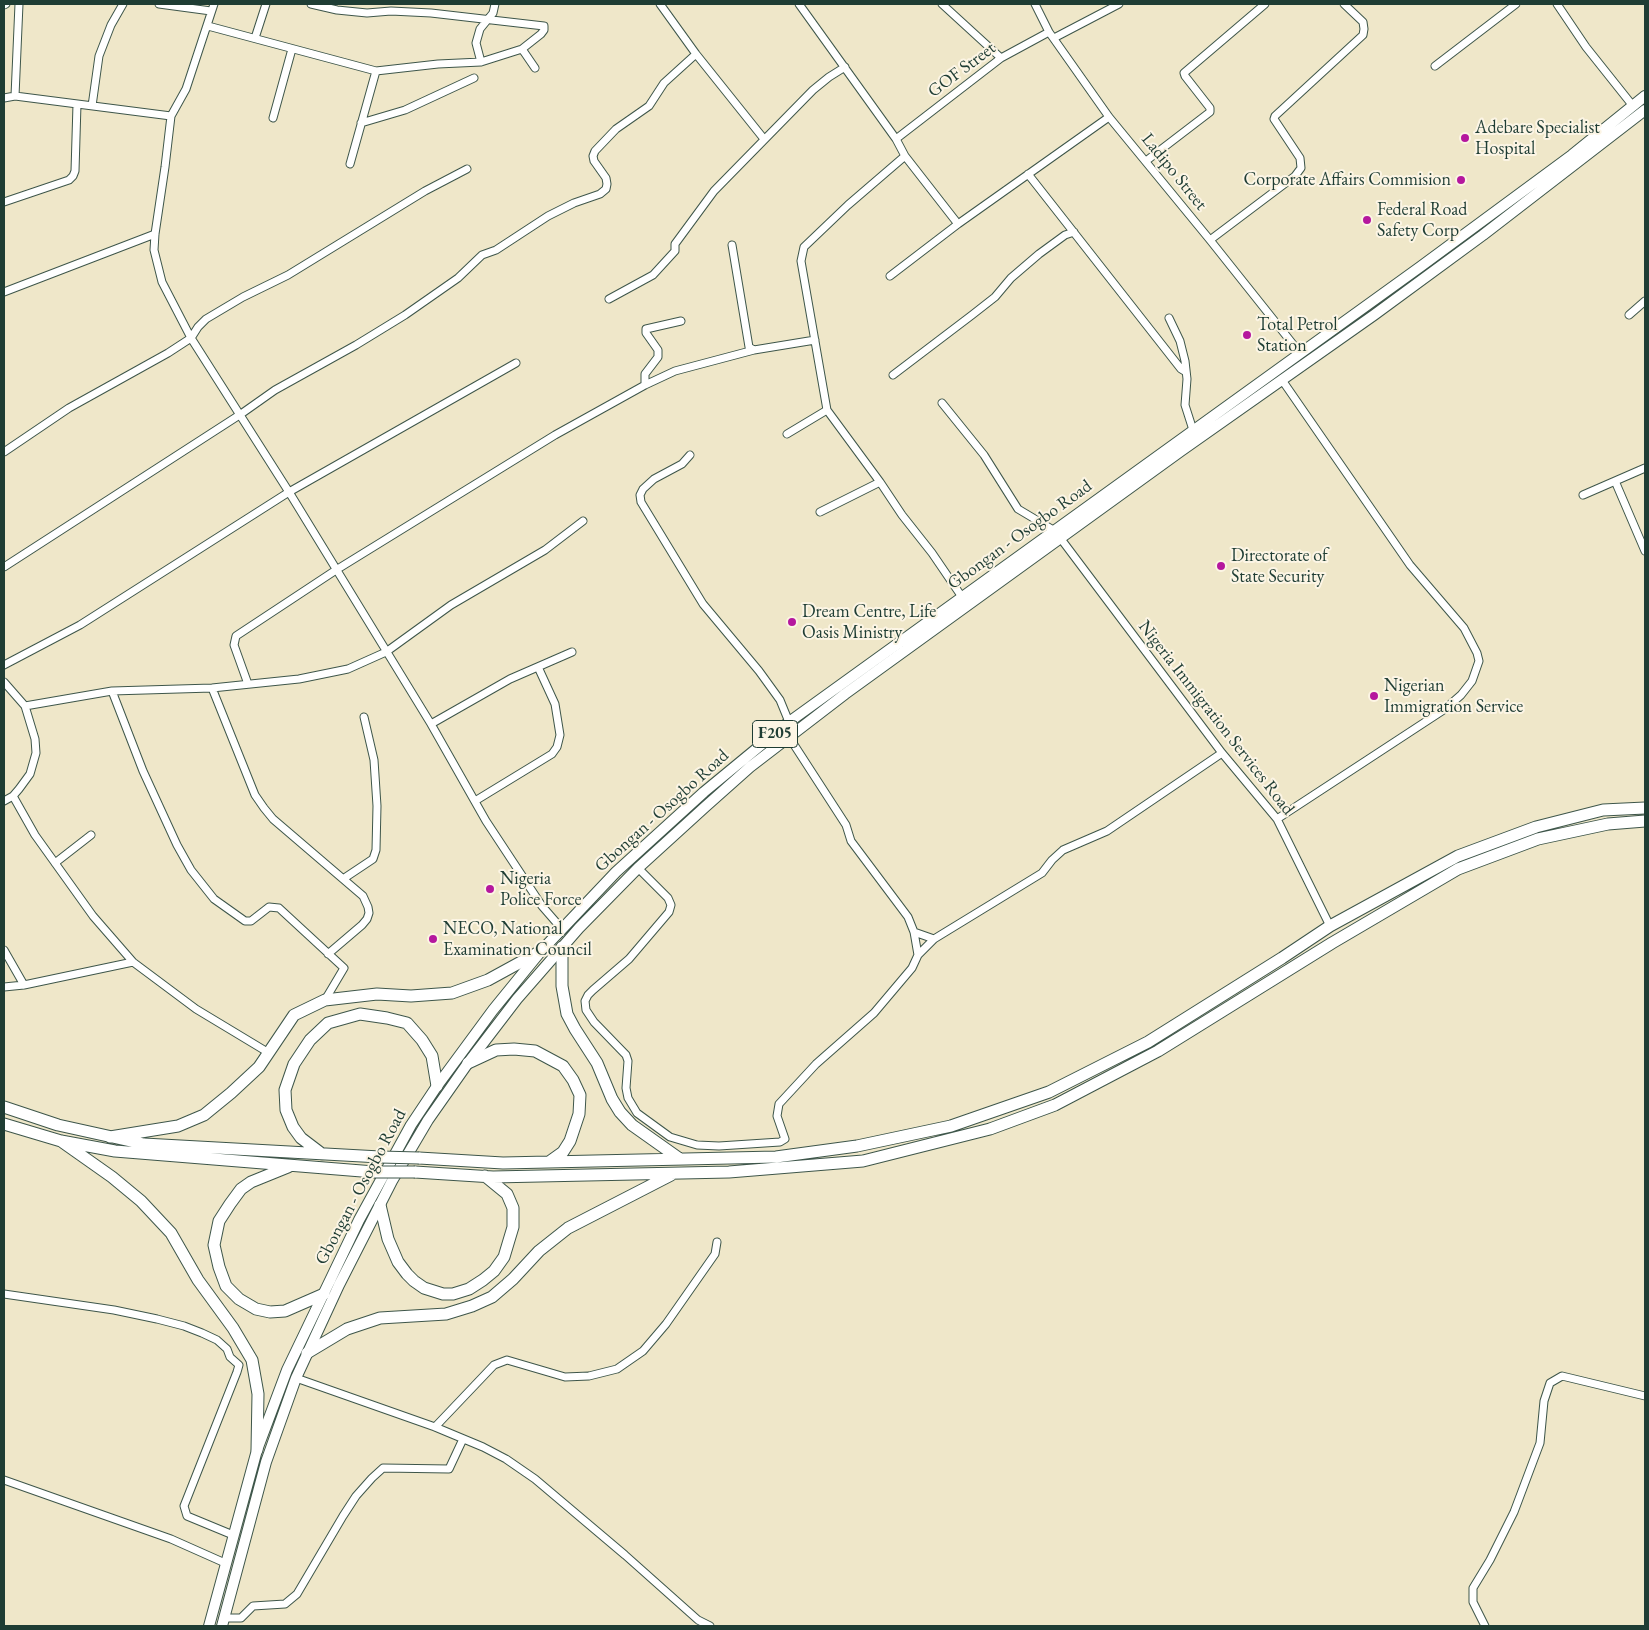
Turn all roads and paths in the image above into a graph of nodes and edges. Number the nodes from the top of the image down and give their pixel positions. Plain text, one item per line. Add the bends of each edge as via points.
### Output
1 (19, 4) edge
2 (123, 4) edge
3 (159, 4) edge
4 (266, 4) edge
5 (311, 4) edge
6 (495, 4) edge
7 (660, 4) edge
8 (799, 4) edge
9 (942, 4) edge
10 (1035, 4) edge
11 (1119, 4) edge
12 (1265, 4) edge
13 (1344, 4) edge
14 (1516, 4) edge
15 (1557, 4) edge
16 (212, 7) edge
17 (487, 19) junction
18 (208, 26) junction
19 (1052, 35) junction
20 (255, 38) junction
21 (292, 49) junction
22 (522, 49) junction
23 (696, 54) junction
24 (1001, 58) junction
25 (481, 62) junction
26 (1435, 66) dead end
27 (845, 67) junction
28 (535, 68) dead end
29 (376, 71) junction
30 (474, 78) dead end
31 (15, 96) junction
32 (1645, 96) edge
33 (4, 98) edge
34 (77, 104) junction
35 (92, 106) junction
36 (1633, 106) junction
37 (1645, 110) edge
38 (171, 116) junction
39 (1109, 117) junction
40 (273, 118) dead end
41 (361, 123) junction
42 (764, 139) junction
43 (896, 139) junction
44 (905, 156) junction
45 (1146, 161) junction
46 (350, 164) dead end
47 (467, 169) dead end
48 (1028, 174) junction
49 (4, 202) edge
50 (958, 224) junction
51 (1074, 232) junction
52 (154, 234) junction
53 (1210, 240) junction
54 (732, 245) dead end
55 (890, 276) dead end
56 (4, 292) edge
57 (609, 299) dead end
58 (1645, 301) edge
59 (1629, 315) dead end
60 (1169, 318) dead end
61 (681, 320) dead end
62 (191, 338) junction
63 (814, 340) junction
64 (754, 350) junction
65 (1300, 353) junction
66 (516, 363) dead end
67 (1186, 372) junction
68 (893, 375) dead end
69 (1282, 380) junction
70 (645, 385) junction
71 (942, 403) dead end
72 (827, 410) junction
73 (241, 414) junction
74 (1193, 430) junction
75 (787, 434) dead end
76 (4, 452) edge
77 (690, 455) dead end
78 (1645, 468) edge
79 (1615, 481) junction
80 (880, 482) junction
81 (289, 492) junction
82 (1583, 495) dead end
83 (820, 512) dead end
84 (583, 521) dead end
85 (1058, 535) junction
86 (1645, 551) edge
87 (4, 567) edge
88 (336, 570) junction
89 (962, 598) junction
90 (386, 652) junction
91 (572, 652) dead end
92 (4, 665) edge
93 (538, 667) junction
94 (4, 682) edge
95 (248, 684) junction
96 (212, 688) junction
97 (112, 691) junction
98 (25, 706) junction
99 (364, 717) dead end
100 (789, 722) junction
101 (431, 724) junction
102 (789, 737) junction
103 (1222, 753) junction
104 (12, 796) junction
105 (4, 801) edge
106 (475, 801) junction
107 (1645, 808) edge
108 (1278, 819) junction
109 (1645, 821) edge
110 (91, 835) dead end
111 (55, 863) junction
112 (638, 868) junction
113 (343, 879) junction
114 (1330, 926) junction
115 (562, 929) junction
116 (914, 932) junction
117 (934, 939) junction
118 (562, 947) junction
119 (4, 950) edge
120 (541, 951) junction
121 (328, 954) junction
122 (918, 955) junction
123 (133, 962) junction
124 (24, 985) junction
125 (4, 987) edge
126 (325, 1000) junction
127 (269, 1053) junction
128 (468, 1063) junction
129 (438, 1086) junction
130 (4, 1107) edge
131 (4, 1124) edge
132 (110, 1137) junction
133 (61, 1141) junction
134 (322, 1154) junction
135 (680, 1159) junction
136 (549, 1162) junction
137 (292, 1166) junction
138 (674, 1173) junction
139 (485, 1176) junction
140 (380, 1205) junction
141 (717, 1242) dead end
142 (4, 1294) edge
143 (324, 1294) junction
144 (307, 1354) junction
145 (296, 1378) junction
146 (1645, 1396) edge
147 (435, 1427) junction
148 (463, 1439) junction
149 (257, 1450) junction
150 (4, 1480) edge
151 (233, 1535) junction
152 (225, 1563) junction
153 (223, 1622) edge
154 (209, 1626) edge
155 (710, 1626) edge
156 (1486, 1626) edge

1 - 31 street
2 - 35 street via 99,56
3 - 16 street
4 - 20 street
5 - 17 street via 359,12 431,13
6 - 17 street
7 - 23 street
8 - 27 street
9 - 24 street
10 - 19 street, Ladipo Street
11 - 19 street, GOF Street
12 - 45 street via 1184,73 1210,112
13 - 53 street via 1362,22 1363,35 1274,119 1300,158 1301,168 1295,176
14 - 26 street
15 - 36 street
16 - 18 street
17 - 22 street via 544,26 541,34
17 - 25 street via 476,43
18 - 20 street
18 - 38 street via 186,89
19 - 24 street, GOF Street
19 - 39 street, Ladipo Street
20 - 21 street
21 - 29 street
21 - 40 street
22 - 25 street
22 - 28 street
23 - 42 street
23 - 73 street via 664,82 649,106 616,129 595,151 592,156 606,178 606,189 542,220 496,250 482,255 458,278 405,315 275,390
24 - 43 street, GOF Street
25 - 29 street
27 - 42 street via 813,90
27 - 43 street
29 - 41 street
30 - 41 street via 405,110
31 - 33 street
31 - 34 street
32 - 36 main road, Gbongan - Osogbo Road / F205
34 - 35 street
34 - 49 street via 76,171 73,176
35 - 38 street
36 - 65 main road, Gbongan - Osogbo Road / F205
37 - 69 main road, Gbongan - Osogbo Road / F205 via 1483,235
38 - 52 street
39 - 45 street, Ladipo Street
39 - 48 street
41 - 46 street
42 - 57 street via 714,191 675,244 675,251 653,275
43 - 44 street
44 - 50 street
44 - 63 street via 848,205 801,253
45 - 53 street, Ladipo Street
47 - 62 street via 288,275 206,319
48 - 50 street
48 - 51 street
50 - 55 street
51 - 67 street
51 - 68 street via 1039,254 994,297
52 - 56 street
52 - 62 street via 154,250 162,282
53 - 65 street, Ladipo Street
54 - 64 street via 749,347
58 - 59 street
60 - 67 street via 1186,361
61 - 70 street via 646,329 658,350 658,357 645,374
62 - 73 street
62 - 76 street via 69,408
63 - 64 street
63 - 72 street
64 - 70 street via 675,371
65 - 74 main road, Gbongan - Osogbo Road / F205
66 - 81 street
67 - 74 street via 1185,405
69 - 85 main road, Gbongan - Osogbo Road / F205
69 - 108 street via 1410,564 1464,628 1479,660 1472,681 1445,709
70 - 88 street via 555,435
71 - 85 street via 984,455 1018,508
72 - 75 street
72 - 80 street
73 - 81 street
73 - 87 street
74 - 85 main road, Gbongan - Osogbo Road / F205
77 - 100 street via 682,464 643,489 641,502 703,604 770,686
78 - 79 street
79 - 82 street
79 - 86 street
80 - 83 street
80 - 89 street
81 - 88 street
81 - 92 street via 80,625
84 - 90 street via 545,550 451,605
85 - 89 main road, Gbongan - Osogbo Road / F205
85 - 102 main road, Gbongan - Osogbo Road / F205
85 - 103 street, Nigeria Immigration Services Road
88 - 90 street
88 - 95 street via 236,636 234,644
89 - 100 main road, Gbongan - Osogbo Road / F205
90 - 95 street via 348,670
90 - 101 street
91 - 93 street
93 - 101 street via 510,679
93 - 106 street via 555,704 560,736 557,747 552,754
94 - 98 street
95 - 96 street
96 - 97 street
96 - 113 street via 255,795 273,820
97 - 98 street
97 - 121 street via 177,846 214,899 248,922 269,907 279,908
98 - 104 street via 35,739 35,762 20,789
99 - 113 street via 374,760 376,850 373,859
100 - 115 main road, Gbongan - Osogbo Road / F205 via 704,792 623,866
101 - 106 street
102 - 112 main road, Gbongan - Osogbo Road / F205
102 - 116 street via 846,825 851,841 908,917
103 - 108 street, Nigeria Immigration Services Road
103 - 117 street via 1107,831 1064,850 1042,873
104 - 105 street
104 - 111 street
106 - 115 street via 542,906
107 - 114 highway via 1603,810 1518,833 1458,856
108 - 114 street, Nigeria Immigration Services Road
109 - 138 highway via 1608,824 1538,839 1458,869 1158,1051 1055,1105 999,1125 863,1161 730,1172
110 - 111 street
111 - 123 street via 93,916
112 - 118 main road, Gbongan - Osogbo Road / F205
112 - 122 street via 668,898 669,912 629,959 593,990 585,1002 594,1022 626,1055 628,1098 638,1113 670,1137 719,1146 785,1139 777,1116 779,1104 816,1064 874,1013 912,968
113 - 121 street via 363,896 369,913 362,925
114 - 135 highway via 1148,1042 1049,1092 951,1126 857,1146 776,1157
115 - 120 main road, Gbongan - Osogbo Road / F205
116 - 117 street
116 - 122 street
117 - 122 street
118 - 128 main road, Gbongan - Osogbo Road / F205
118 - 135 highway via 562,986 567,1014 597,1063 612,1099 632,1125
119 - 124 street
120 - 126 highway via 488,980 452,993 376,994
120 - 129 main road, Gbongan - Osogbo Road / F205
121 - 126 street via 344,968
123 - 124 street
123 - 127 street via 196,1009
124 - 125 street
126 - 127 highway via 294,1015
127 - 132 highway via 259,1067 204,1114 178,1126
128 - 136 highway via 496,1050 514,1049 535,1051 563,1066 580,1096 579,1114 570,1141 563,1152
128 - 140 main road, Gbongan - Osogbo Road / F205 via 428,1120
129 - 134 highway via 432,1056 407,1024 360,1014 328,1023 310,1040 294,1064 285,1090 286,1110 293,1126 301,1138
129 - 143 main road, Gbongan - Osogbo Road / F205 via 389,1162
130 - 132 highway via 58,1125
131 - 133 highway
132 - 134 highway via 144,1144
133 - 137 highway via 136,1154
133 - 149 highway via 112,1177 171,1233 198,1280 233,1328 252,1360 258,1394
134 - 136 highway, bridge via 502,1163
135 - 136 highway
137 - 139 highway, bridge
137 - 143 highway via 241,1189 219,1222 214,1245 219,1267 226,1286 256,1309 285,1311
138 - 139 highway
138 - 144 highway via 568,1228 492,1297 446,1314 380,1318 347,1329
139 - 140 highway via 507,1194 513,1208 513,1227 504,1257 494,1272 468,1289 453,1294 424,1288 410,1278 398,1262 388,1239
140 - 144 main road, Gbongan - Osogbo Road / F205
141 - 147 street via 715,1254 666,1324 643,1351 617,1369 589,1376 565,1377 507,1360 494,1365
142 - 151 street via 157,1319 202,1333 227,1348 230,1357 239,1365 184,1506 187,1516
143 - 149 main road, Gbongan - Osogbo Road / F205 via 287,1370
144 - 145 main road, Gbongan - Osogbo Road / F205
145 - 147 street
145 - 153 main road, Gbongan - Osogbo Road / F205 via 266,1462
146 - 156 street via 1562,1376 1550,1383 1544,1400 1537,1451 1514,1512 1473,1588 1473,1602
147 - 148 street
148 - 153 street via 449,1469 383,1468 356,1496 298,1594 285,1604 253,1606 241,1618
148 - 155 street via 506,1459 535,1479 698,1620
149 - 151 main road, Gbongan - Osogbo Road / F205
150 - 152 street via 171,1539
151 - 152 main road, Gbongan - Osogbo Road / F205
152 - 154 main road, Gbongan - Osogbo Road / F205

